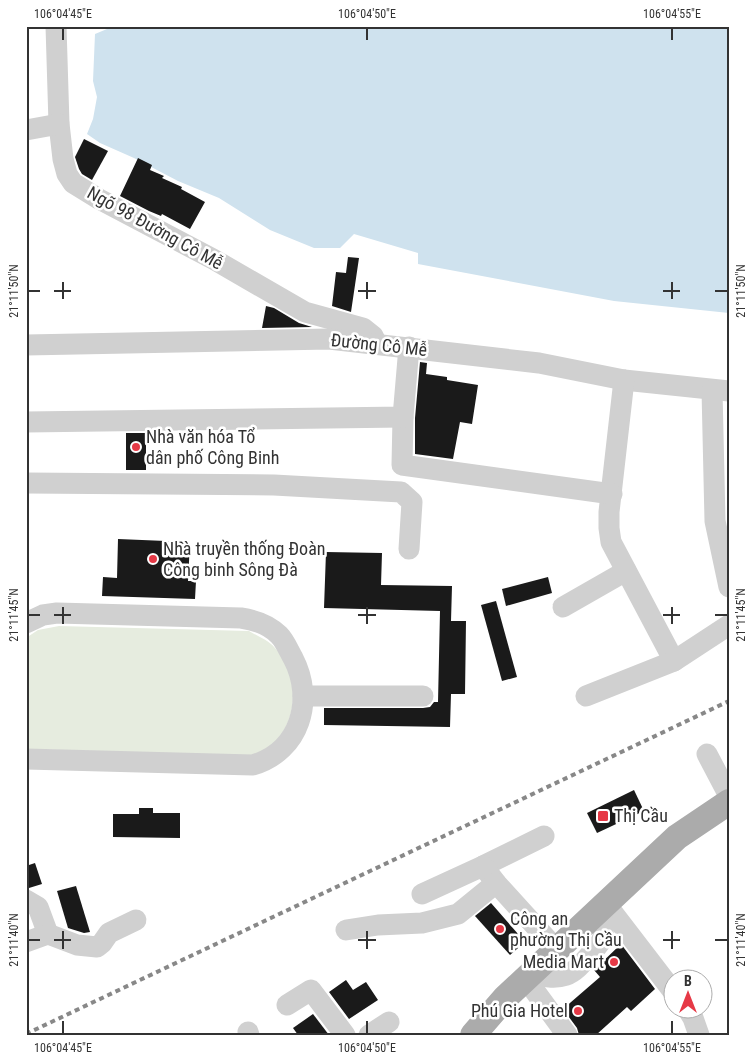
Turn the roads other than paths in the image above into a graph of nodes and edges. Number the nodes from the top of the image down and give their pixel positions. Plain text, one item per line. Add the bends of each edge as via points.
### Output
1 (56, 26) edge
2 (59, 124) junction
3 (26, 130) edge
4 (377, 344) junction
5 (26, 345) edge
6 (409, 347) junction
7 (624, 380) junction
8 (720, 390) edge
9 (403, 417) junction
10 (26, 422) edge
11 (26, 483) edge
12 (612, 494) junction
13 (409, 549) dead end
14 (626, 571) junction
15 (729, 587) edge
16 (563, 607) dead end
17 (26, 622) edge
18 (729, 625) edge
19 (674, 661) junction
20 (303, 696) junction
21 (423, 696) dead end
22 (586, 696) dead end
23 (707, 754) dead end
24 (26, 759) edge
25 (729, 796) edge
26 (729, 802) edge
27 (544, 836) dead end
28 (483, 866) junction
29 (496, 883) junction
30 (422, 894) dead end
31 (26, 900) edge
32 (604, 906) junction
33 (136, 920) dead end
34 (346, 930) dead end
35 (48, 934) junction
36 (26, 942) edge
37 (557, 950) junction
38 (528, 977) junction
39 (662, 978) edge
40 (287, 1005) dead end
41 (693, 1018) edge
42 (389, 1022) dead end
43 (346, 1035) edge
44 (369, 1035) edge
45 (473, 1035) edge
46 (567, 1035) edge
47 (699, 1035) edge

1 - 2 street, Ngõ 98 Đường Cô Mễ
2 - 3 street
2 - 4 street, Ngõ 98 Đường Cô Mễ via 63,159 73,183 305,312 363,328
4 - 5 street, Đường Cô Mễ via 329,339
4 - 6 street, Đường Cô Mễ
6 - 7 street, Đường Cô Mễ via 539,363
6 - 9 street
7 - 8 street, Đường Cô Mễ
7 - 12 street
8 - 15 street via 716,521
9 - 10 street
9 - 12 street via 402,465
11 - 13 street via 274,485 401,492 412,502
12 - 14 street via 609,512 611,542
14 - 16 street
14 - 19 street
17 - 20 street via 57,613 252,620 280,636 300,677
18 - 19 street
19 - 22 street
20 - 21 street
20 - 24 street via 295,732 271,757 252,765
23 - 25 street
26 - 32 main road via 677,837
27 - 28 street
28 - 29 street
28 - 30 street
29 - 34 street via 458,914 422,923
29 - 37 street
31 - 35 street via 38,907
32 - 37 main road
32 - 38 street via 603,937 582,964 560,978
32 - 39 street
33 - 35 street via 109,932 97,947 77,945
35 - 36 street
37 - 38 main road
38 - 45 main road
38 - 46 street
40 - 43 street via 311,990
41 - 47 street
42 - 44 street

